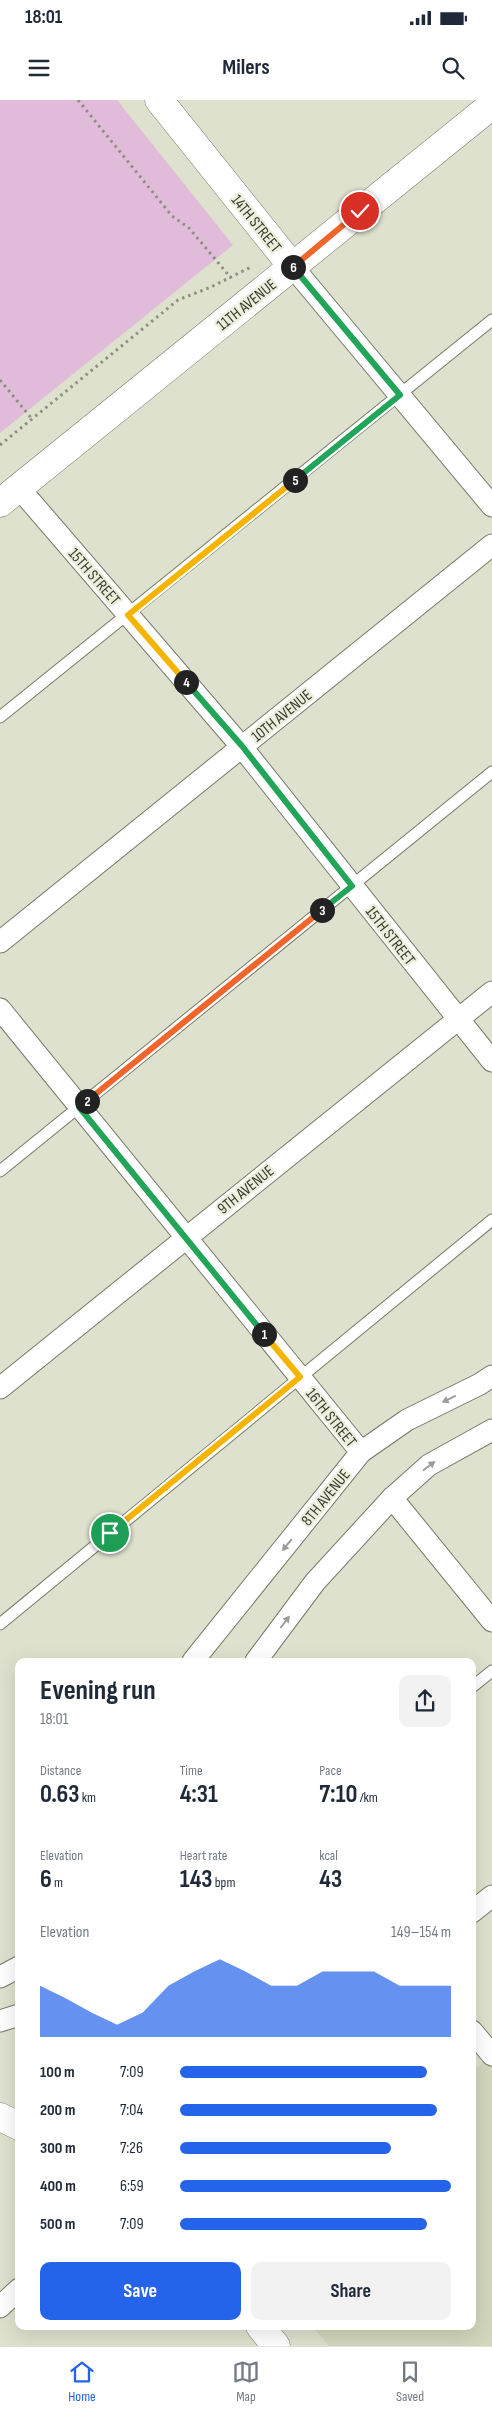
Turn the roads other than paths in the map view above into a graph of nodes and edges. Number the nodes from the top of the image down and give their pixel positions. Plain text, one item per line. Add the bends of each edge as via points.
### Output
1 (161, 101) edge
2 (492, 104) edge
3 (292, 266) junction
4 (492, 320) edge
5 (400, 395) junction
6 (9, 495) edge
7 (492, 506) edge
8 (492, 545) edge
9 (128, 615) junction
10 (0, 716) edge
11 (242, 746) junction
12 (492, 772) edge
13 (352, 886) junction
14 (0, 942) edge
15 (492, 992) edge
16 (0, 1009) edge
17 (458, 1019) junction
18 (492, 1061) edge
19 (79, 1107) junction
20 (0, 1171) edge
21 (492, 1220) edge
22 (186, 1237) junction
23 (492, 1376) edge
24 (300, 1377) junction
25 (0, 1388) edge
26 (492, 1430) edge
27 (361, 1452) junction
28 (392, 1498) junction
29 (492, 1622) edge
30 (0, 1624) edge
31 (196, 1658) edge
32 (258, 1658) edge
33 (492, 1671) edge
34 (476, 1684) edge
35 (492, 1896) edge
36 (476, 1909) edge
37 (15, 1969) edge
38 (0, 1977) edge
39 (15, 2016) edge
40 (0, 2021) edge
41 (476, 2035) edge
42 (492, 2055) edge
43 (0, 2117) edge
44 (15, 2124) edge
45 (15, 2293) edge
46 (0, 2307) edge

1 - 3 main road, 14TH STREET
2 - 3 main road, 11TH AVENUE
3 - 5 street, 14TH STREET
3 - 6 main road, 11TH AVENUE
4 - 5 lane
5 - 7 street, 14TH STREET
5 - 9 lane
6 - 9 street, 15TH STREET
8 - 11 street, 10TH AVENUE
9 - 10 lane
9 - 11 street, 15TH STREET
11 - 13 street, 15TH STREET
11 - 14 street, 10TH AVENUE
12 - 13 lane
13 - 17 street, 15TH STREET
13 - 19 lane
15 - 17 street, 9TH AVENUE
16 - 19 street, 16TH STREET
17 - 18 street, 15TH STREET
17 - 22 street, 9TH AVENUE
19 - 20 lane
19 - 22 street, 16TH STREET
21 - 24 lane
22 - 24 street, 16TH STREET
22 - 25 street, 9TH AVENUE
23 -> 27 street, 8TH AVENUE via 407,1420
24 - 27 street, 16TH STREET
24 - 30 lane
28 -> 26 street via 429,1465
27 -> 31 street, 8TH AVENUE
28 - 29 street
32 -> 28 street via 315,1582
33 - 34 lane
35 - 36 street
37 - 38 street
39 - 40 street
41 - 42 street
43 - 44 main road
45 - 46 street

